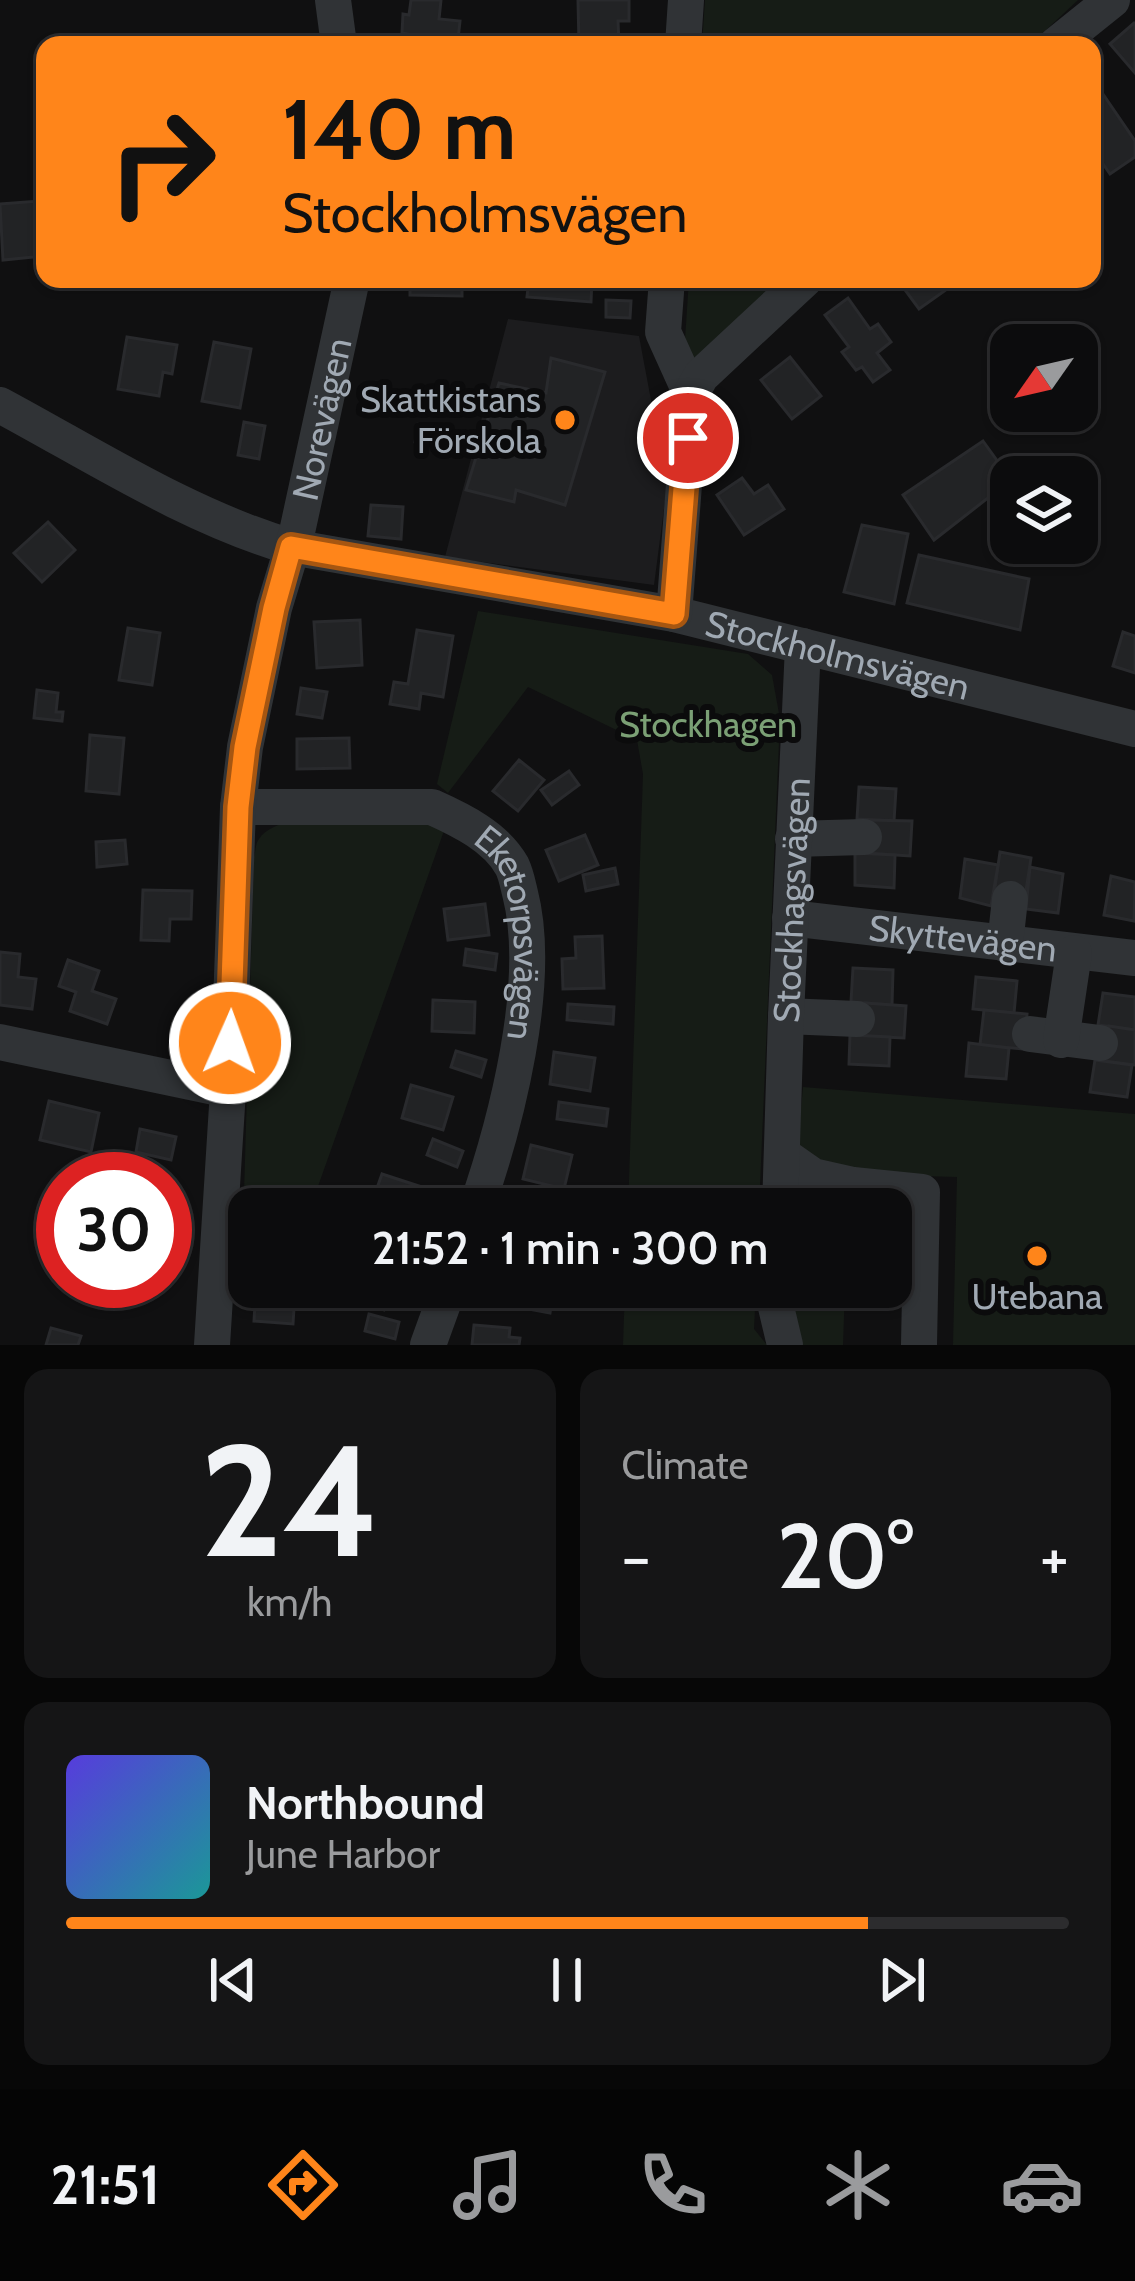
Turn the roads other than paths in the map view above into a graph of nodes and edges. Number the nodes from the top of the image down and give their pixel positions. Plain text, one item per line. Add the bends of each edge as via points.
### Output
1 (333, 0) edge
2 (686, 0) edge
3 (1112, 0) edge
4 (339, 36) edge
5 (684, 36) edge
6 (1068, 36) edge
7 (350, 288) edge
8 (666, 288) edge
9 (796, 288) edge
10 (692, 394) junction
11 (0, 405) edge
12 (291, 547) junction
13 (674, 614) junction
14 (802, 646) junction
15 (1135, 729) edge
16 (238, 807) junction
17 (864, 837) dead end
18 (793, 838) junction
19 (1010, 899) dead end
20 (790, 918) junction
21 (1005, 944) junction
22 (1074, 952) junction
23 (1135, 958) edge
24 (786, 1016) junction
25 (857, 1019) dead end
26 (0, 1042) edge
27 (1100, 1043) dead end
28 (228, 1090) junction
29 (783, 1155) junction
30 (483, 1188) edge
31 (781, 1188) edge
32 (441, 1308) edge
33 (776, 1308) edge
34 (212, 1345) edge
35 (428, 1345) edge
36 (785, 1345) edge
37 (919, 1345) edge

1 - 4 street
2 - 5 street
3 - 6 street
7 - 12 street, Norevägen
8 - 10 street via 663,332
9 - 10 street via 701,376
10 - 13 street
11 - 12 street, Stockholmsvägen via 186,508
12 - 13 street, Stockholmsvägen
12 - 16 street, Norevägen
13 - 14 street, Stockholmsvägen
14 - 15 street, Stockholmsvägen
14 - 18 street, Stockhagsvägen
16 - 28 street, Norevägen
16 - 30 street, Eketorpsvägen via 432,807 484,836 513,867 526,916 526,979 512,1082
17 - 18 street
18 - 20 street, Stockhagsvägen
19 - 21 street
20 - 21 street, Skyttevägen
20 - 24 street, Stockhagsvägen
21 - 22 street, Skyttevägen
22 - 23 street, Skyttevägen
22 - 27 street via 1046,1037
24 - 25 street
24 - 29 street, Stockhagsvägen
26 - 28 street
28 - 34 street, Norevägen
29 - 31 street, Stockhagsvägen
29 - 37 street via 813,1176 922,1192
32 - 35 street
33 - 36 street

